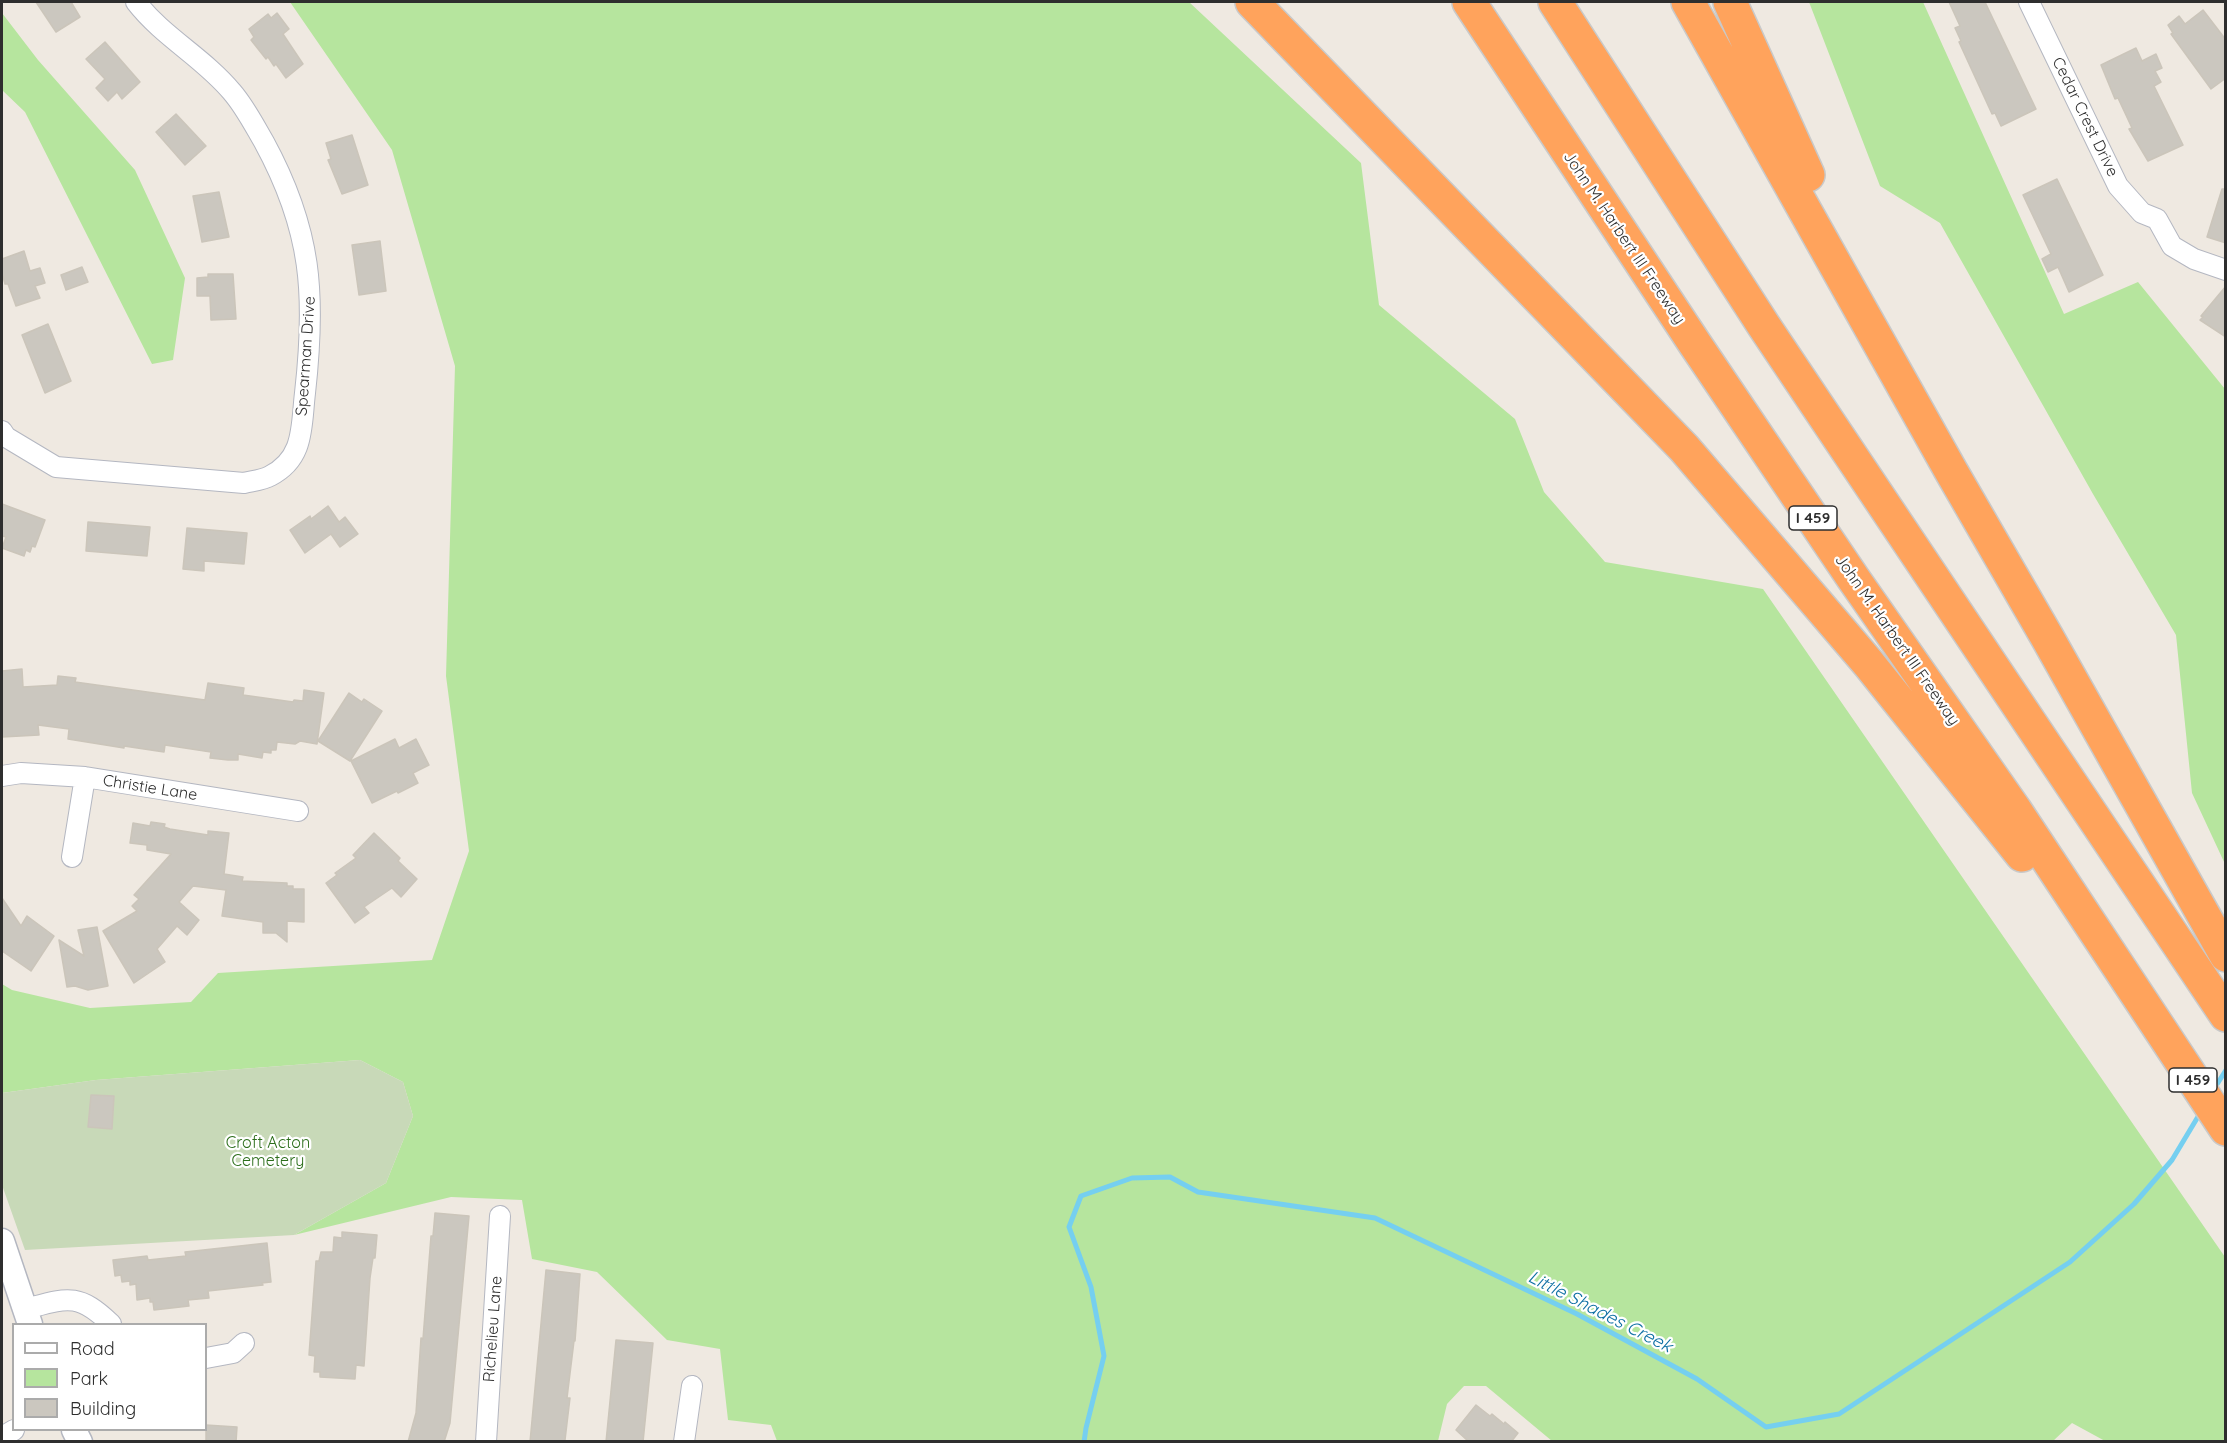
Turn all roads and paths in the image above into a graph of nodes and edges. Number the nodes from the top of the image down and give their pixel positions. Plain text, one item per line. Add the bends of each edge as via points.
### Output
1 (136, 2) edge
2 (1252, 2) edge
3 (1469, 2) edge
4 (1555, 2) edge
5 (1688, 2) edge
6 (1730, 2) edge
7 (2029, 2) edge
8 (2226, 270) edge
9 (2, 431) edge
10 (1951, 471) junction
11 (2, 776) edge
12 (85, 777) junction
13 (298, 811) dead end
14 (72, 857) dead end
15 (2224, 952) edge
16 (2141, 1003) junction
17 (2226, 1015) edge
18 (2226, 1129) edge
19 (500, 1216) dead end
20 (2, 1241) edge
21 (28, 1317) edge
22 (110, 1323) edge
23 (244, 1342) dead end
24 (207, 1358) edge
25 (692, 1386) dead end
26 (486, 1442) edge
27 (684, 1442) edge

1 - 9 street, Spearman Drive via 233,92 256,127 286,187 306,252 311,292 298,447 290,461 270,477 244,483 56,467 6,438
2 - 16 highway via 1684,448 1869,664
3 - 16 highway, John M. Harbert III Freeway / I 459
4 - 17 highway via 1764,327
5 - 10 highway
6 - 10 highway via 1797,152
7 - 8 street, Cedar Crest Drive via 2118,186 2142,213 2157,219 2172,246
10 - 15 highway
11 - 12 street, Christie Lane via 21,773
12 - 13 street, Christie Lane
12 - 14 street
16 - 18 highway, John M. Harbert III Freeway / I 459
19 - 26 street, Richelieu Lane
20 - 21 street
21 - 22 street via 56,1301 70,1300 83,1302
23 - 24 street via 233,1353
25 - 27 street

